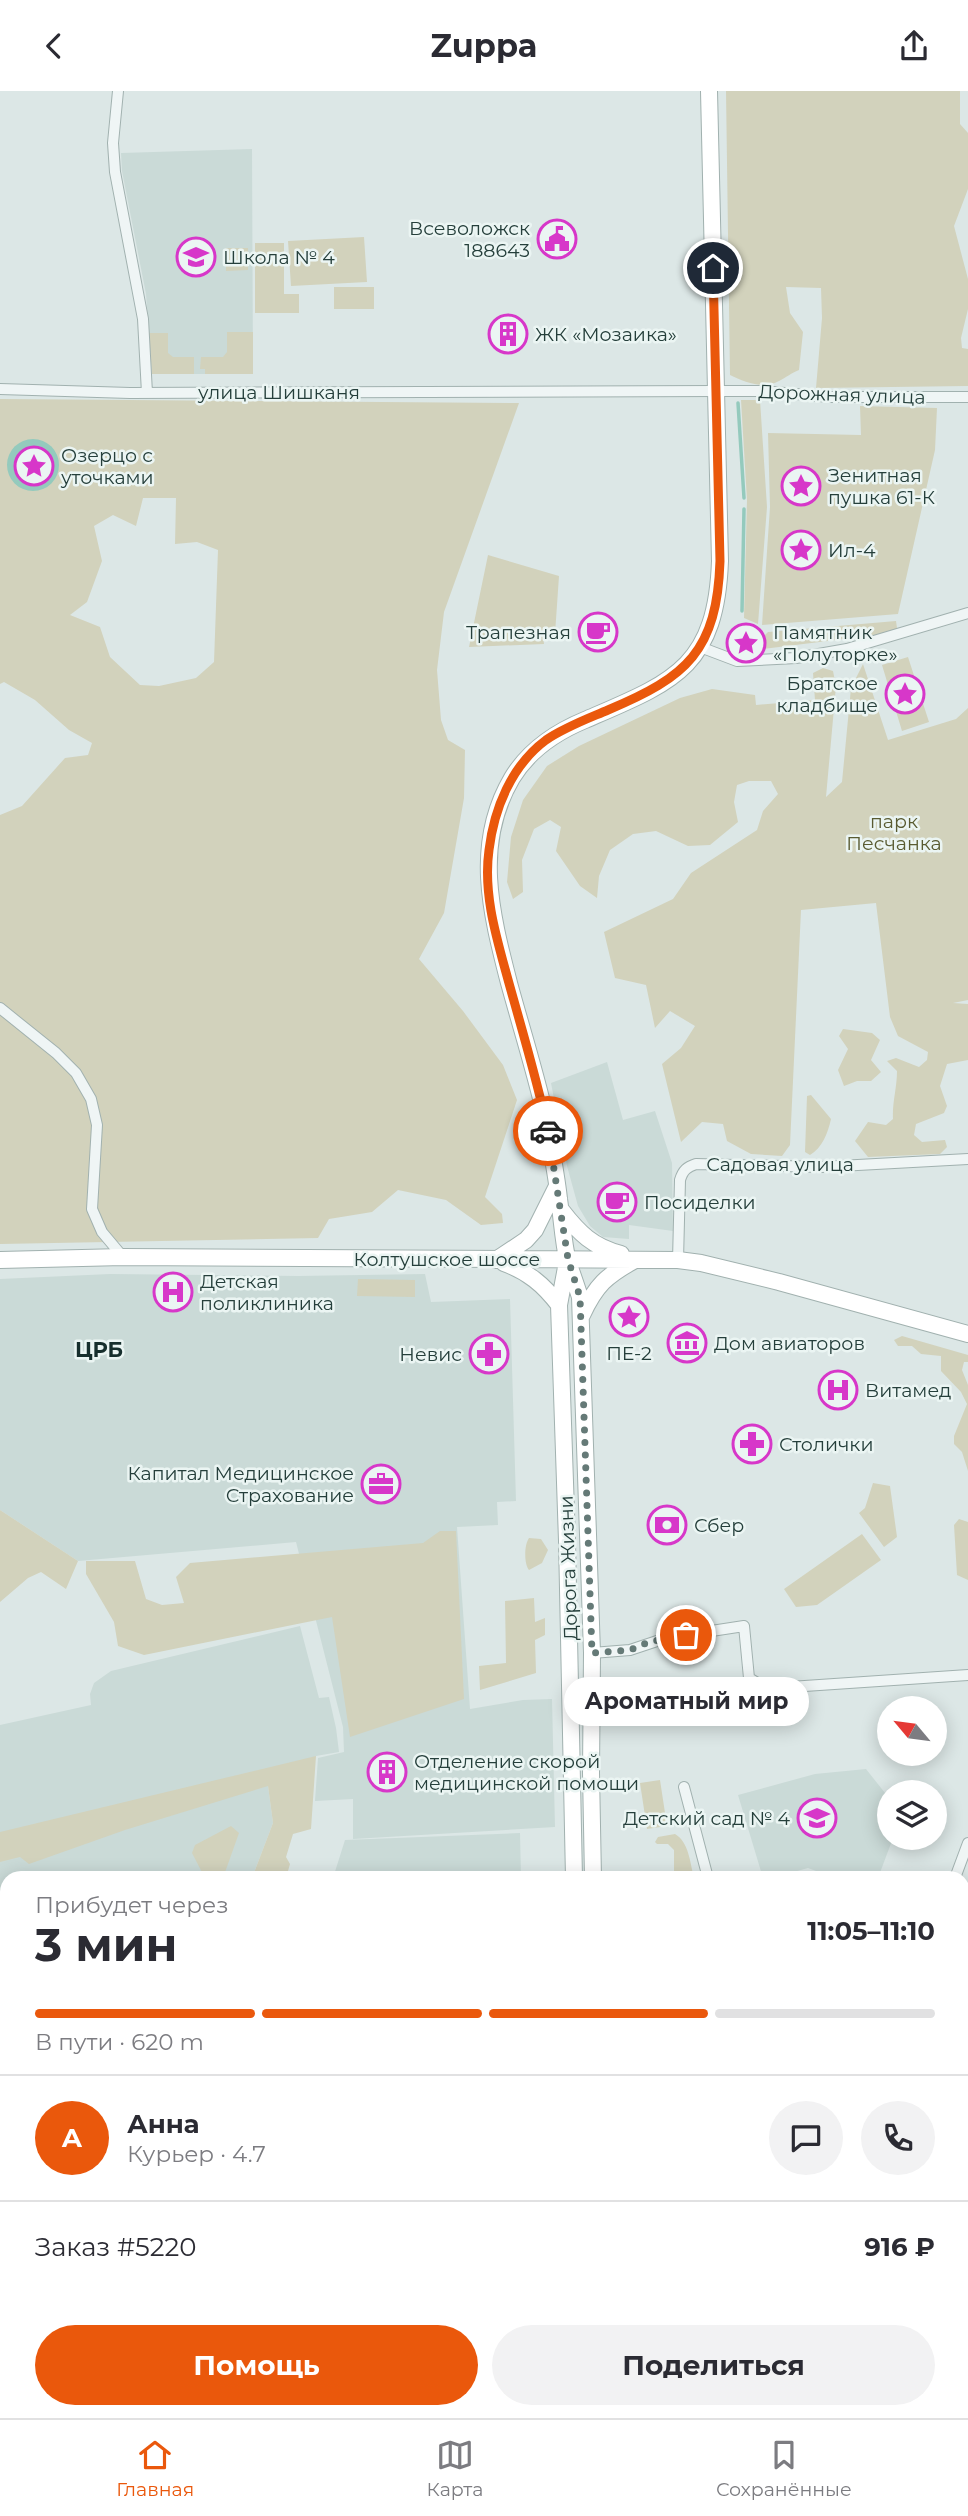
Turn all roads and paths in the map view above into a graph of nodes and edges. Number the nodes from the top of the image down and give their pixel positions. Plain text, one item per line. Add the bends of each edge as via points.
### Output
1 (118, 91) edge
2 (709, 91) edge
3 (0, 389) edge
4 (716, 391) junction
5 (146, 393) junction
6 (968, 397) edge
7 (968, 613) edge
8 (700, 647) junction
9 (0, 1008) edge
10 (968, 1159) edge
11 (558, 1184) junction
12 (561, 1209) junction
13 (123, 1257) junction
14 (568, 1259) junction
15 (637, 1259) junction
16 (678, 1259) junction
17 (496, 1260) junction
18 (0, 1261) edge
19 (559, 1305) junction
20 (582, 1315) junction
21 (968, 1333) edge
22 (592, 1653) junction
23 (968, 1675) edge
24 (684, 1787) dead end
25 (968, 1843) edge
26 (574, 1871) edge
27 (593, 1871) edge
28 (706, 1871) edge
29 (958, 1871) edge

1 - 5 street via 115,172 143,319
2 - 4 main road, Дорога Жизни
3 - 5 street, улица Шишканя
4 - 5 street, улица Шишканя
4 - 6 street, Дорожная улица
4 - 8 main road, Дорога Жизни via 719,578 717,600
7 - 8 street via 847,649 796,658 737,661
8 - 11 main road, Дорога Жизни via 674,677 546,740 513,777 494,826 488,852 493,922 544,1113
9 - 13 street via 56,1053 76,1073 91,1099 97,1125 92,1209 102,1232
10 - 16 street, Садовая улица via 821,1167 688,1166 680,1180
11 - 12 main road, Дорога Жизни
11 - 17 main road via 535,1230
12 - 14 main road, Дорога Жизни
12 - 15 main road via 590,1242
13 - 17 main road, Колтушское шоссе
13 - 18 main road, Колтушское шоссе
14 - 15 main road, Колтушское шоссе
14 - 17 main road, Колтушское шоссе
14 - 19 main road, Дорога Жизни
14 - 20 main road, Дорога Жизни
15 - 16 main road, Колтушское шоссе
15 - 20 main road via 601,1281
16 - 21 main road, Колтушское шоссе
17 - 19 main road via 533,1276
19 - 26 main road, Дорога Жизни
20 - 22 main road, Дорога Жизни
22 - 23 street via 630,1650 666,1638 744,1626 749,1678 764,1687
22 - 27 main road, Дорога Жизни
24 - 28 street
25 - 29 street

